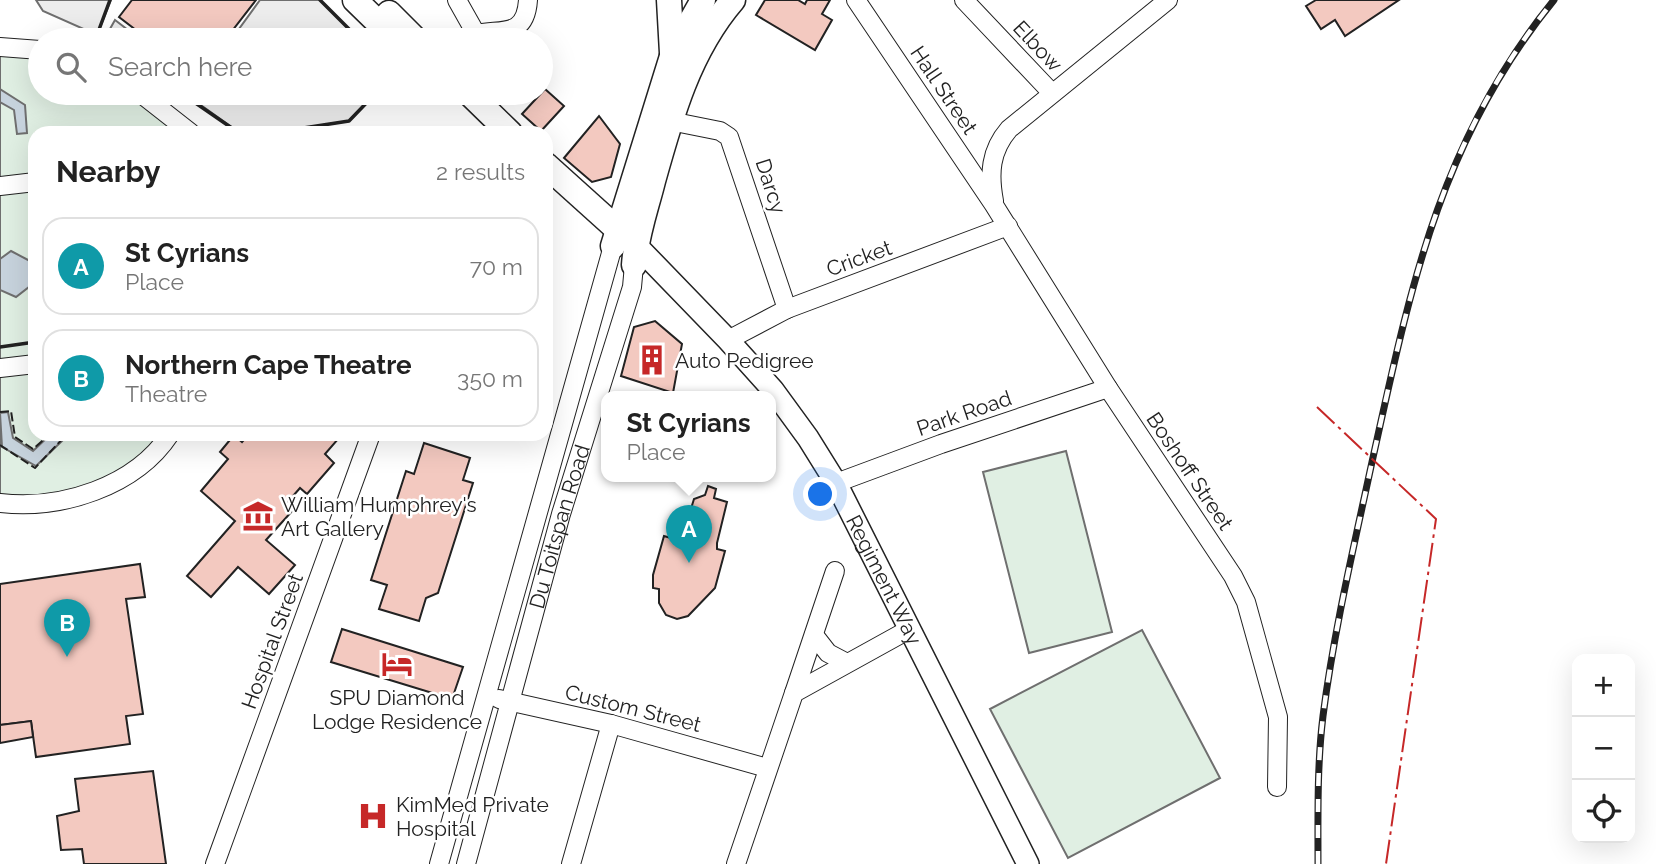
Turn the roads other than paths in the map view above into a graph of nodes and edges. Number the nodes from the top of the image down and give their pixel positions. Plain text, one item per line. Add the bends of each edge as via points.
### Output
1 (355, 0) edge
2 (376, 0) edge
3 (457, 0) edge
4 (528, 0) edge
5 (669, 0) edge
6 (703, 0) edge
7 (856, 0) edge
8 (964, 0) edge
9 (1168, 0) edge
10 (730, 1) edge
11 (384, 28) edge
12 (404, 28) edge
13 (467, 28) edge
14 (514, 28) edge
15 (0, 47) edge
16 (28, 49) edge
17 (673, 53) junction
18 (1051, 92) junction
19 (155, 105) edge
20 (461, 105) edge
21 (481, 105) edge
22 (670, 121) junction
23 (182, 126) edge
24 (483, 126) edge
25 (503, 126) edge
26 (553, 172) edge
27 (28, 182) edge
28 (0, 186) edge
29 (553, 190) edge
30 (994, 205) junction
31 (1008, 226) junction
32 (625, 246) junction
33 (787, 309) junction
34 (728, 340) junction
35 (28, 365) edge
36 (0, 368) edge
37 (1108, 388) junction
38 (772, 391) edge
39 (776, 395) edge
40 (165, 441) edge
41 (368, 441) edge
42 (835, 484) junction
43 (0, 502) edge
44 (835, 571) dead end
45 (908, 630) junction
46 (814, 635) junction
47 (847, 663) junction
48 (794, 693) junction
49 (486, 697) junction
50 (511, 702) junction
51 (611, 724) junction
52 (767, 768) junction
53 (1277, 787) dead end
54 (215, 864) edge
55 (439, 864) edge
56 (466, 864) edge
57 (571, 864) edge
58 (736, 864) edge
59 (1028, 864) edge

1 - 11 highway
2 - 12 highway
3 - 13 street
4 - 14 street via 527,12
5 - 17 highway
6 - 17 highway, Du Toitspan Road
7 - 30 street, Hall Street
8 - 18 street, Elbow
9 - 18 street
10 - 22 highway, Du Toitspan Road via 692,64
15 - 16 street
17 - 32 highway, Du Toitspan Road
18 - 30 street via 998,144 990,176
19 - 23 street
20 - 24 highway
21 - 25 highway
22 - 32 highway, Du Toitspan Road
22 - 33 street, Darcy via 720,131 732,142
26 - 32 highway
27 - 28 street
29 - 32 highway
30 - 31 street, Boshoff Street
31 - 33 street, Cricket
31 - 37 street, Boshoff Street
32 - 34 main road, Regiment Way via 658,265 674,288
32 - 49 street, Du Toitspan Road
32 - 50 street, Du Toitspan Road via 632,288 561,514
33 - 34 street, Cricket
34 - 38 main road, Regiment Way
35 - 36 street
37 - 42 street, Park Road
37 - 53 street, Boshoff Street via 1246,602 1278,717
39 - 42 main road, Regiment Way
40 - 43 street via 133,473 65,500
41 - 54 street, Hospital Street
42 - 45 main road, Regiment Way
44 - 46 street
45 - 47 street
45 - 59 main road, Regiment Way
46 - 47 street via 828,653
46 - 48 street
47 - 48 street
48 - 52 street
49 - 50 street, Custom Street
49 - 55 street, Du Toitspan Road
50 - 51 street, Custom Street
50 - 56 street, Du Toitspan Road
51 - 52 street, Custom Street
51 - 57 street
52 - 58 street

